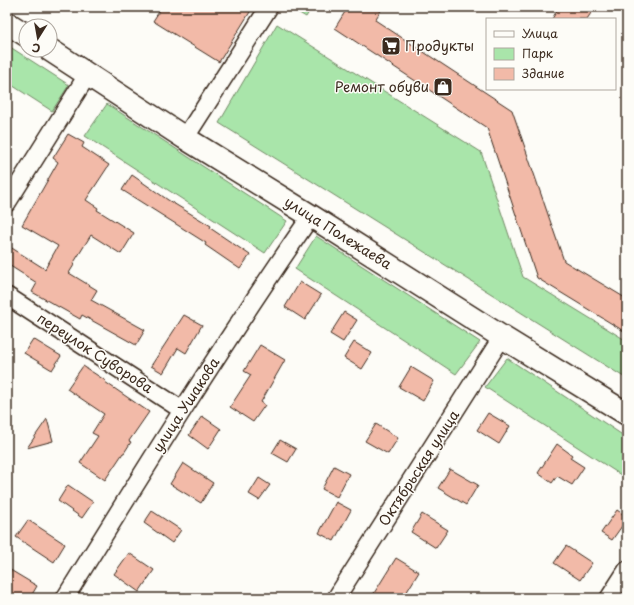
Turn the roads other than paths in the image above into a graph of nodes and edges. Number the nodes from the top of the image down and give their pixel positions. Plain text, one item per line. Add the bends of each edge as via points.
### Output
1 (269, 7) edge
2 (7, 23) edge
3 (18, 30) edge
4 (58, 55) edge
5 (88, 74) junction
6 (185, 138) junction
7 (7, 203) edge
8 (311, 216) junction
9 (7, 296) edge
10 (502, 337) junction
11 (182, 410) junction
12 (627, 414) edge
13 (627, 570) edge
14 (65, 598) edge
15 (336, 598) edge
16 (608, 598) edge

1 - 6 street
2 - 3 main road
4 - 5 main road, улица Полежаева
5 - 6 main road, улица Полежаева
5 - 7 street
6 - 8 main road, улица Полежаева
8 - 10 main road, улица Полежаева
8 - 11 street, улица Ушакова
9 - 11 street, переулок Суворова
10 - 12 main road, улица Полежаева
10 - 15 street, Октябрьская улица
11 - 14 street, улица Ушакова
13 - 16 street

